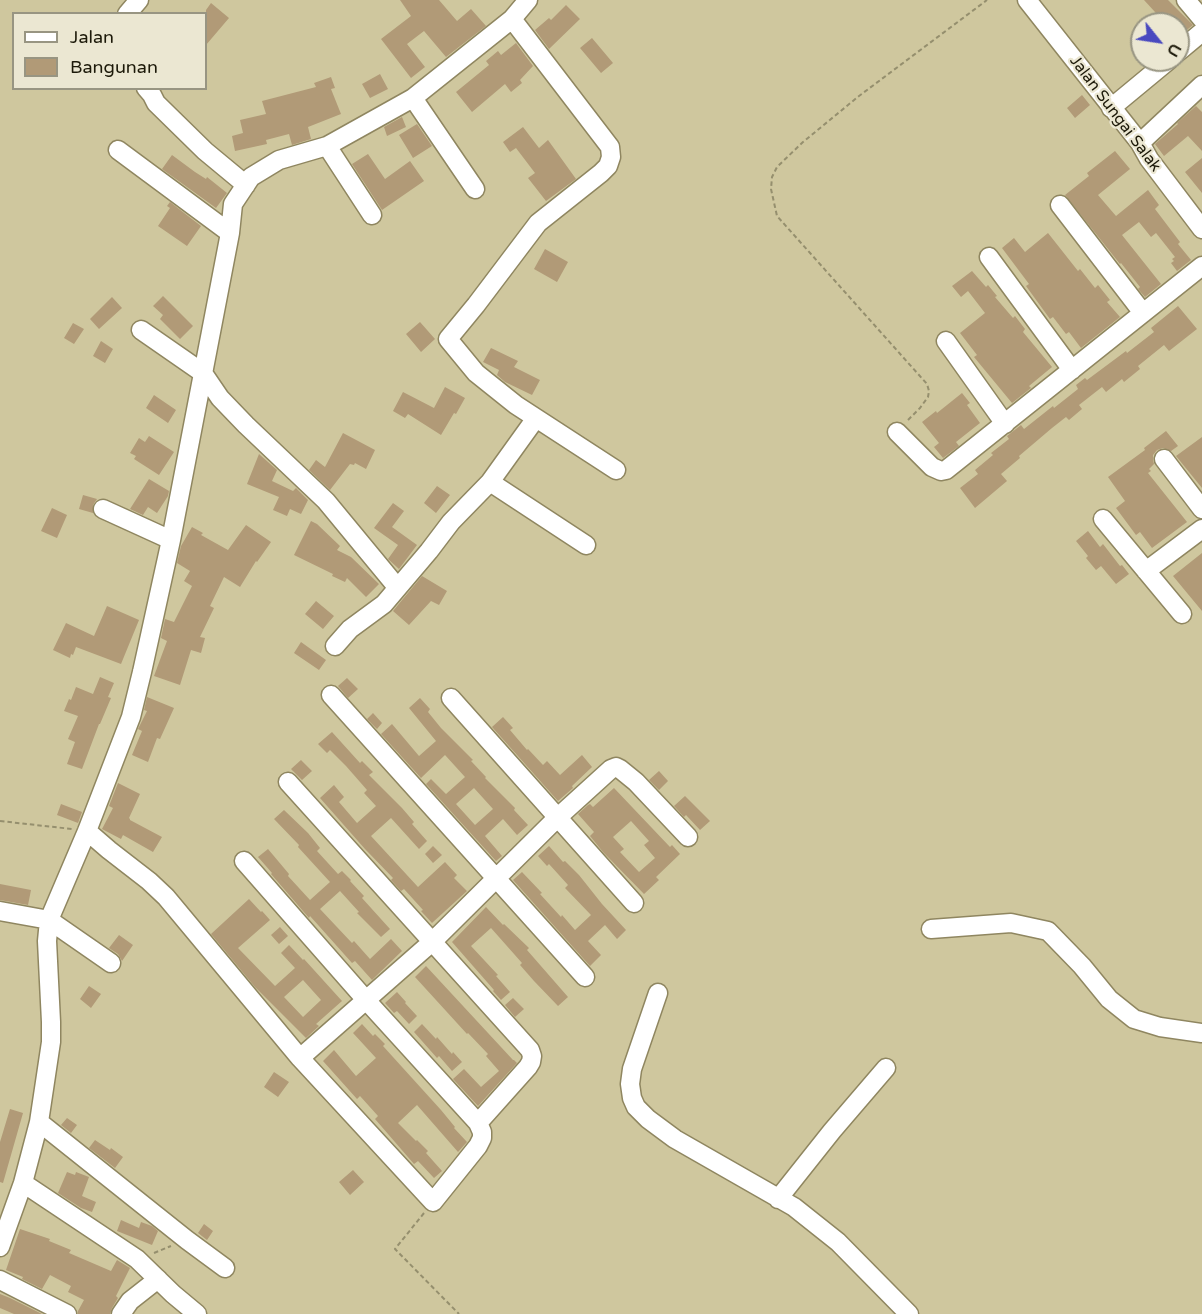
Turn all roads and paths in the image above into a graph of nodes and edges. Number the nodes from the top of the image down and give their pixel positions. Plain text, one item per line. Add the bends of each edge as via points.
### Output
1 (140, 0) edge
2 (528, 0) edge
3 (987, 0) edge
4 (1026, 0) edge
5 (1186, 0) edge
6 (129, 12) edge
7 (512, 19) junction
8 (1202, 19) edge
9 (1202, 32) edge
10 (1190, 42) edge
11 (1154, 72) edge
12 (1202, 85) edge
13 (148, 90) edge
14 (413, 98) junction
15 (1111, 108) junction
16 (1140, 143) junction
17 (327, 146) junction
18 (118, 150) dead end
19 (246, 185) junction
20 (475, 189) dead end
21 (1060, 205) dead end
22 (372, 215) dead end
23 (1202, 229) edge
24 (230, 233) junction
25 (989, 257) dead end
26 (1202, 266) edge
27 (1143, 313) junction
28 (141, 330) dead end
29 (946, 340) dead end
30 (1072, 370) junction
31 (203, 373) junction
32 (536, 418) junction
33 (1005, 424) junction
34 (897, 432) joint
35 (1164, 459) dead end
36 (616, 470) dead end
37 (490, 482) junction
38 (103, 509) dead end
39 (1202, 509) edge
40 (1103, 519) dead end
41 (1202, 529) edge
42 (171, 540) junction
43 (586, 545) dead end
44 (1146, 571) junction
45 (397, 587) junction
46 (1182, 614) dead end
47 (335, 646) dead end
48 (331, 695) dead end
49 (451, 698) dead end
50 (288, 782) dead end
51 (557, 818) junction
52 (0, 821) edge
53 (87, 831) junction
54 (688, 837) dead end
55 (244, 861) dead end
56 (496, 879) junction
57 (634, 903) dead end
58 (0, 911) edge
59 (49, 920) junction
60 (931, 929) dead end
61 (432, 942) junction
62 (111, 963) dead end
63 (585, 977) dead end
64 (658, 993) dead end
65 (366, 1000) junction
66 (1202, 1033) edge
67 (300, 1058) junction
68 (885, 1068) dead end
69 (39, 1122) junction
70 (478, 1123) junction
71 (23, 1183) junction
72 (778, 1199) junction
73 (433, 1202) junction
74 (187, 1240) junction
75 (0, 1247) edge
76 (137, 1259) junction
77 (225, 1268) dead end
78 (158, 1279) junction
79 (0, 1280) edge
80 (67, 1314) edge
81 (121, 1314) edge
82 (197, 1314) edge
83 (459, 1314) edge
84 (909, 1314) edge

1 - 6 street
2 - 7 street
3 - 34 path via 803,142 772,177 777,216 927,384 928,397
4 - 15 street, Jalan Sungai Salak
5 - 8 street
7 - 14 street
7 - 32 street via 609,147 611,157 601,173 538,223 448,339 476,373
9 - 10 street
11 - 15 street
12 - 16 street
13 - 19 street via 156,103 205,151
14 - 17 street
14 - 20 street
15 - 16 street, Jalan Sungai Salak
16 - 23 street, Jalan Sungai Salak
17 - 19 street via 279,160 251,177
17 - 22 street
18 - 24 street
19 - 24 street via 232,204
21 - 27 street
24 - 31 street
25 - 30 street
26 - 27 street
27 - 30 street
28 - 31 street
29 - 33 street
30 - 33 street
31 - 42 street
31 - 45 street via 220,398 326,501
32 - 36 street
32 - 37 street
33 - 34 street via 941,471
35 - 39 street
37 - 43 street
37 - 45 street
38 - 42 street
40 - 44 street
41 - 44 street
42 - 53 street via 130,717
44 - 46 street
45 - 47 street via 384,604 350,629
48 - 56 street
49 - 51 street
50 - 61 street
51 - 54 street via 616,767 636,782
51 - 56 street
51 - 57 street
52 - 53 path
53 - 59 street
53 - 67 street via 166,897
55 - 65 street
56 - 61 street
56 - 63 street
58 - 59 street
59 - 62 street
59 - 69 street via 51,1042
60 - 66 street via 1011,923 1048,932 1108,999 1134,1018 1160,1027
61 - 65 street
61 - 70 street via 532,1056 528,1067
64 - 72 street via 632,1069 630,1084 636,1107 675,1139
65 - 67 street
65 - 70 street
67 - 73 street
68 - 72 street
69 - 71 street
69 - 74 street
70 - 73 street via 482,1138 478,1146
71 - 75 street
71 - 76 street
72 - 84 street via 838,1242
73 - 83 path via 395,1249
74 - 76 path
74 - 77 street
76 - 78 street
78 - 81 street via 130,1301
78 - 82 street
79 - 80 street

